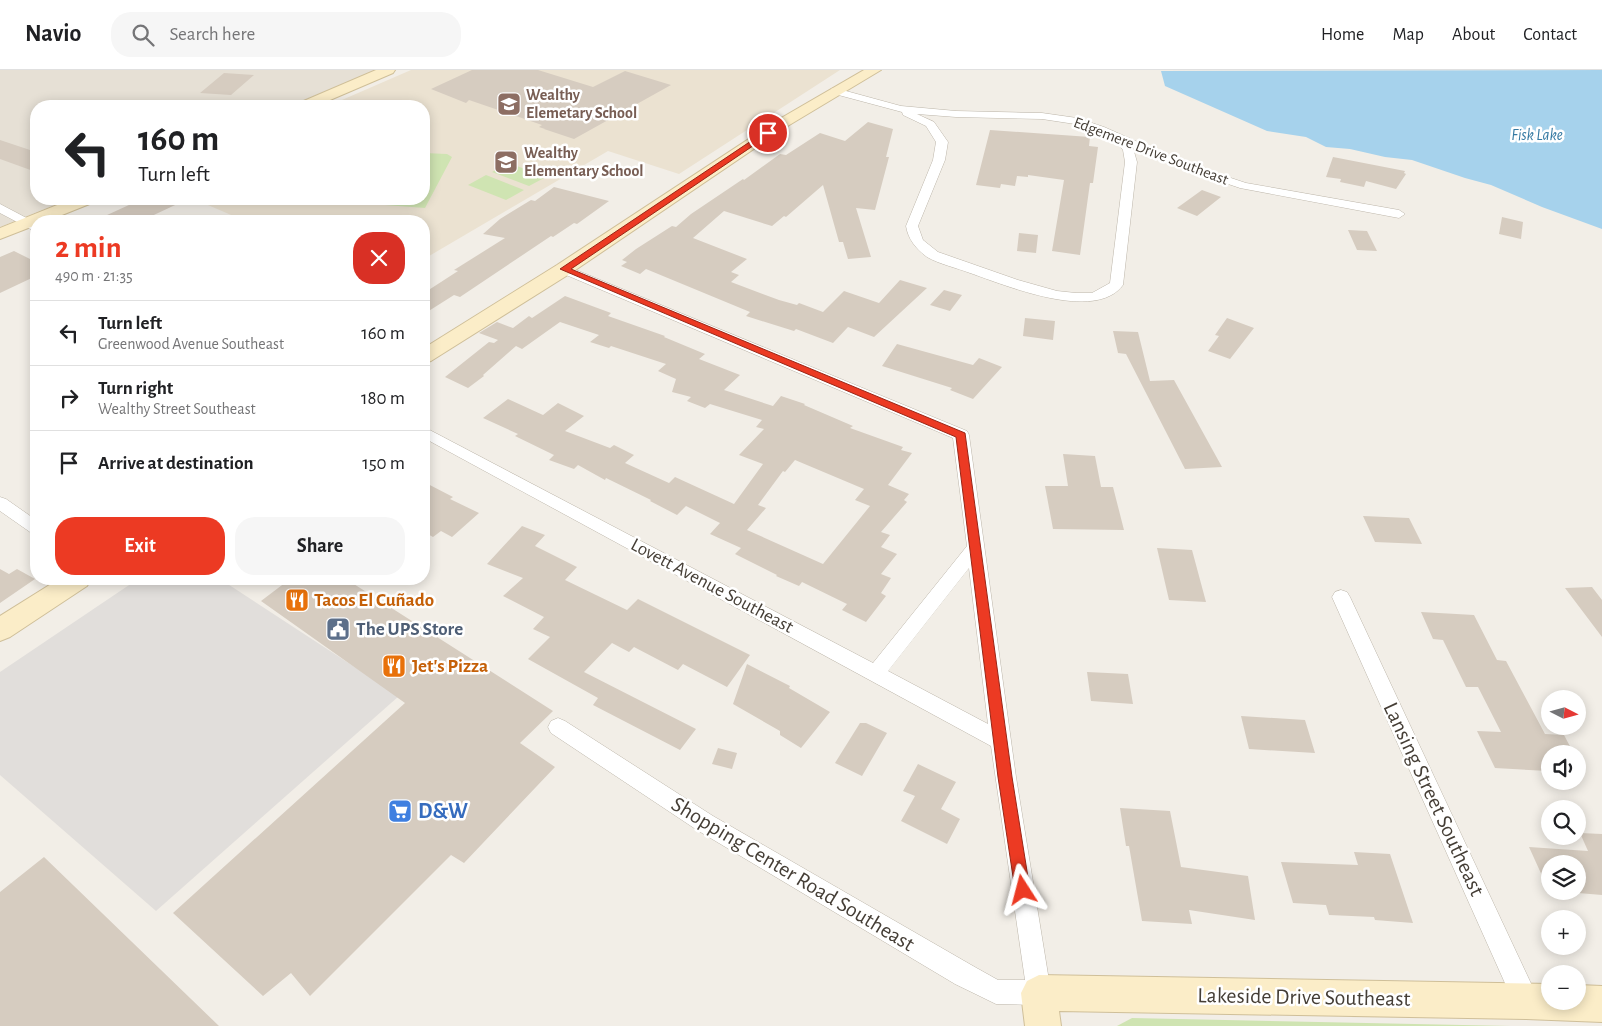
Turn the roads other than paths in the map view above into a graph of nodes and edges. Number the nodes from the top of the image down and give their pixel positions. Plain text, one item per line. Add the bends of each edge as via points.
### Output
1 (388, 70) edge
2 (874, 70) edge
3 (835, 91) junction
4 (318, 100) edge
5 (900, 109) junction
6 (1121, 139) junction
7 (74, 205) edge
8 (0, 208) edge
9 (1400, 214) dead end
10 (54, 215) edge
11 (30, 225) edge
12 (30, 226) edge
13 (0, 234) edge
14 (564, 269) junction
15 (430, 353) edge
16 (430, 435) edge
17 (0, 504) edge
18 (30, 524) edge
19 (976, 547) junction
20 (69, 585) edge
21 (1341, 597) dead end
22 (0, 630) edge
23 (875, 674) junction
24 (558, 727) dead end
25 (1000, 741) junction
26 (1526, 1001) junction
27 (1602, 1004) edge
28 (1041, 1010) edge

1 - 4 main road
2 - 3 main road
3 - 5 street
3 - 14 main road
5 - 6 street, Edgemere Drive Southeast via 1077,120
5 - 6 street via 930,124 942,142 939,160 912,226 913,236 920,245 933,255 1047,293 1081,298 1107,292 1116,285 1131,162 1129,150
6 - 9 street, Edgemere Drive Southeast via 1210,176 1244,186
7 - 10 main road
8 - 11 street
12 - 13 main road
14 - 15 main road
14 - 19 street via 961,435
16 - 23 street, Lovett Avenue Southeast
17 - 18 street
19 - 23 street
19 - 25 street
20 - 22 main road
21 - 26 street, Lansing Street Southeast
23 - 25 street, Lovett Avenue Southeast
24 - 28 street, Shopping Center Road Southeast via 705,823 964,975
25 - 28 street
26 - 27 main road, Lakeside Drive Southeast
26 - 28 main road, Lakeside Drive Southeast

